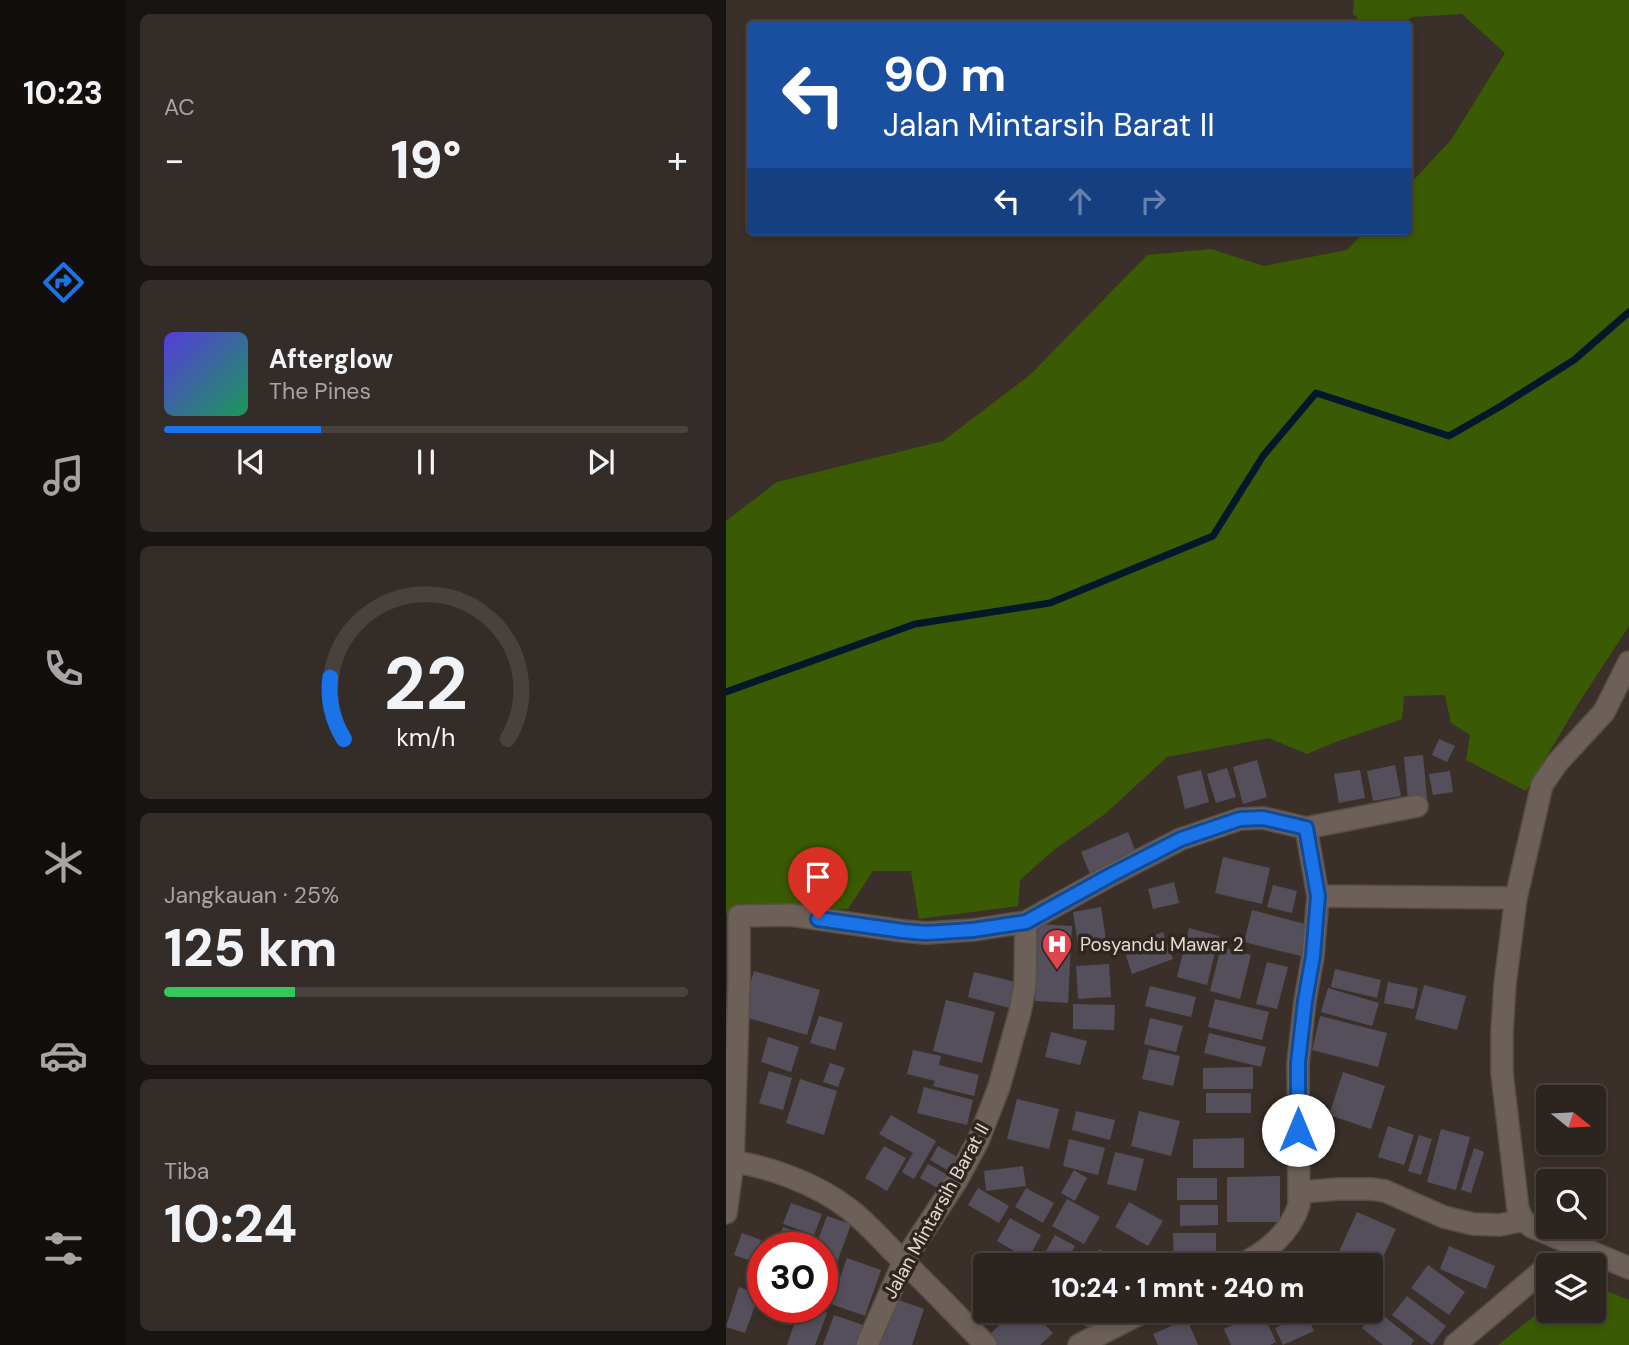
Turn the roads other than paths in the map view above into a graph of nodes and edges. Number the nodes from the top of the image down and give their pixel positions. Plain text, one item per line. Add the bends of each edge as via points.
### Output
1 (1629, 662) edge
2 (1417, 806) dead end
3 (1306, 828) junction
4 (1318, 896) junction
5 (1516, 898) junction
6 (733, 917) edge
7 (1026, 922) junction
8 (730, 1161) edge
9 (1300, 1192) junction
10 (726, 1213) edge
11 (1523, 1220) junction
12 (1573, 1245) junction
13 (1260, 1253) edge
14 (1563, 1253) edge
15 (904, 1261) junction
16 (1629, 1268) edge
17 (1536, 1276) edge
18 (1122, 1323) edge
19 (867, 1345) edge
20 (986, 1345) edge
21 (1079, 1345) edge
22 (1455, 1345) edge

1 - 5 street via 1604,712 1542,785
2 - 3 street
3 - 4 street
3 - 7 street via 1263,818 1240,819 1181,839
4 - 5 street
4 - 9 street via 1298,1063
5 - 11 street via 1505,984 1502,1073
6 - 7 street via 791,915 926,933
6 - 8 street via 739,984
7 - 15 street, Jalan Mintarsih Barat II via 1025,985 999,1087 957,1180
8 - 10 street
8 - 15 street via 776,1172 831,1197 850,1209
9 - 11 street via 1371,1189 1473,1224
9 - 13 street via 1288,1228
11 - 12 street
12 - 14 street
12 - 16 street
15 - 19 street, Jalan Mintarsih Barat II
15 - 20 street
17 - 22 street
18 - 21 street

